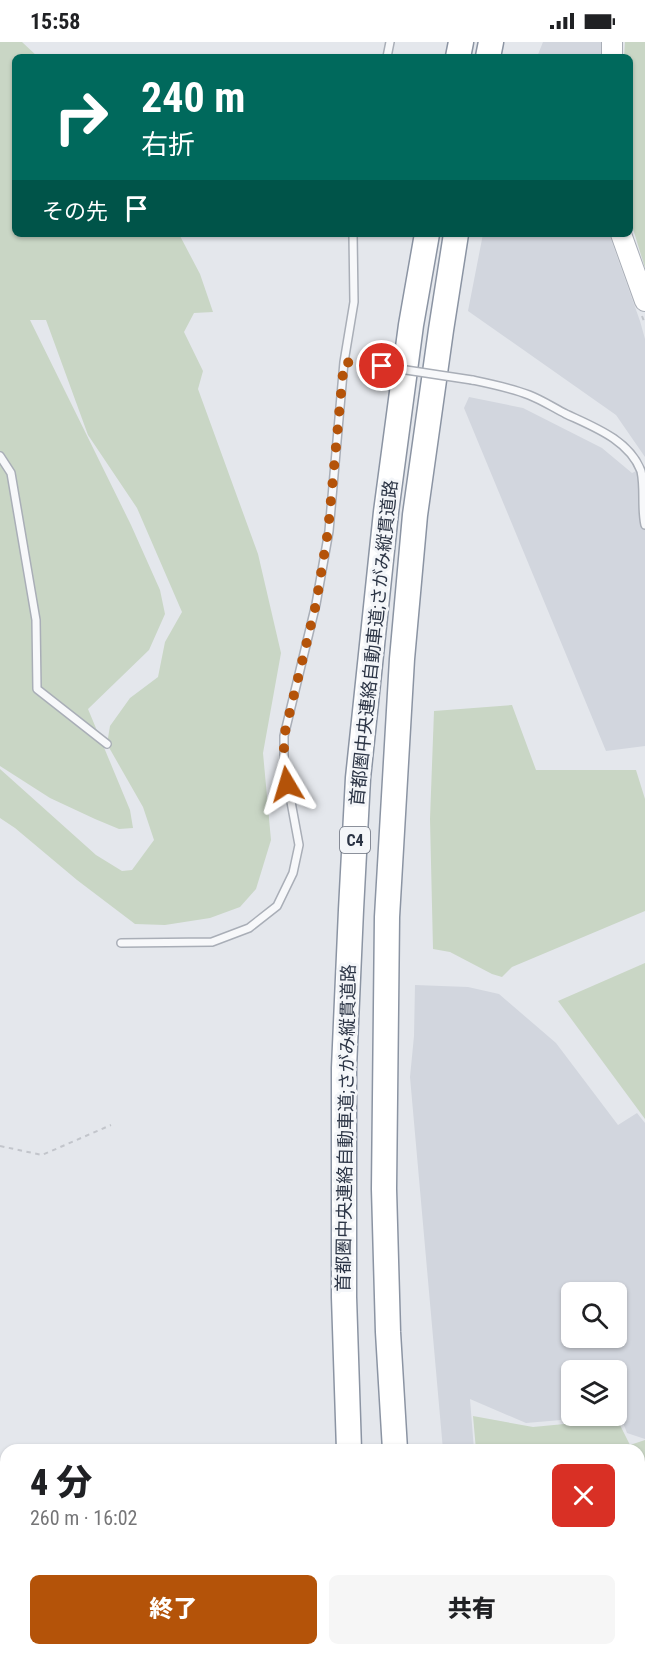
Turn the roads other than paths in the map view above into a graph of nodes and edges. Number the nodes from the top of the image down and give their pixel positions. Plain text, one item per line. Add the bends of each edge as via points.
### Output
1 (354, 237) edge
2 (426, 237) edge
3 (456, 237) edge
4 (622, 237) edge
5 (645, 301) edge
6 (344, 362) junction
7 (0, 456) edge
8 (645, 525) edge
9 (107, 744) dead end
10 (121, 943) dead end
11 (349, 1444) edge
12 (395, 1444) edge

1 - 6 lane via 354,302
2 - 11 highway, 首都圏中央連絡自動車道;さがみ縦貫道路 / C4 via 386,512 358,778 344,1068
3 - 12 highway, 首都圏中央連絡自動車道;さがみ縦貫道路 / C4 via 416,515 402,659 387,917 384,1189
4 - 5 main road
6 - 8 lane, bridge via 472,380 529,396 607,434 623,446 641,470
6 - 10 lane via 328,531 316,604 284,736 284,764 299,845 293,873 277,906 249,928 212,942
7 - 9 lane via 11,473 36,620 37,689

